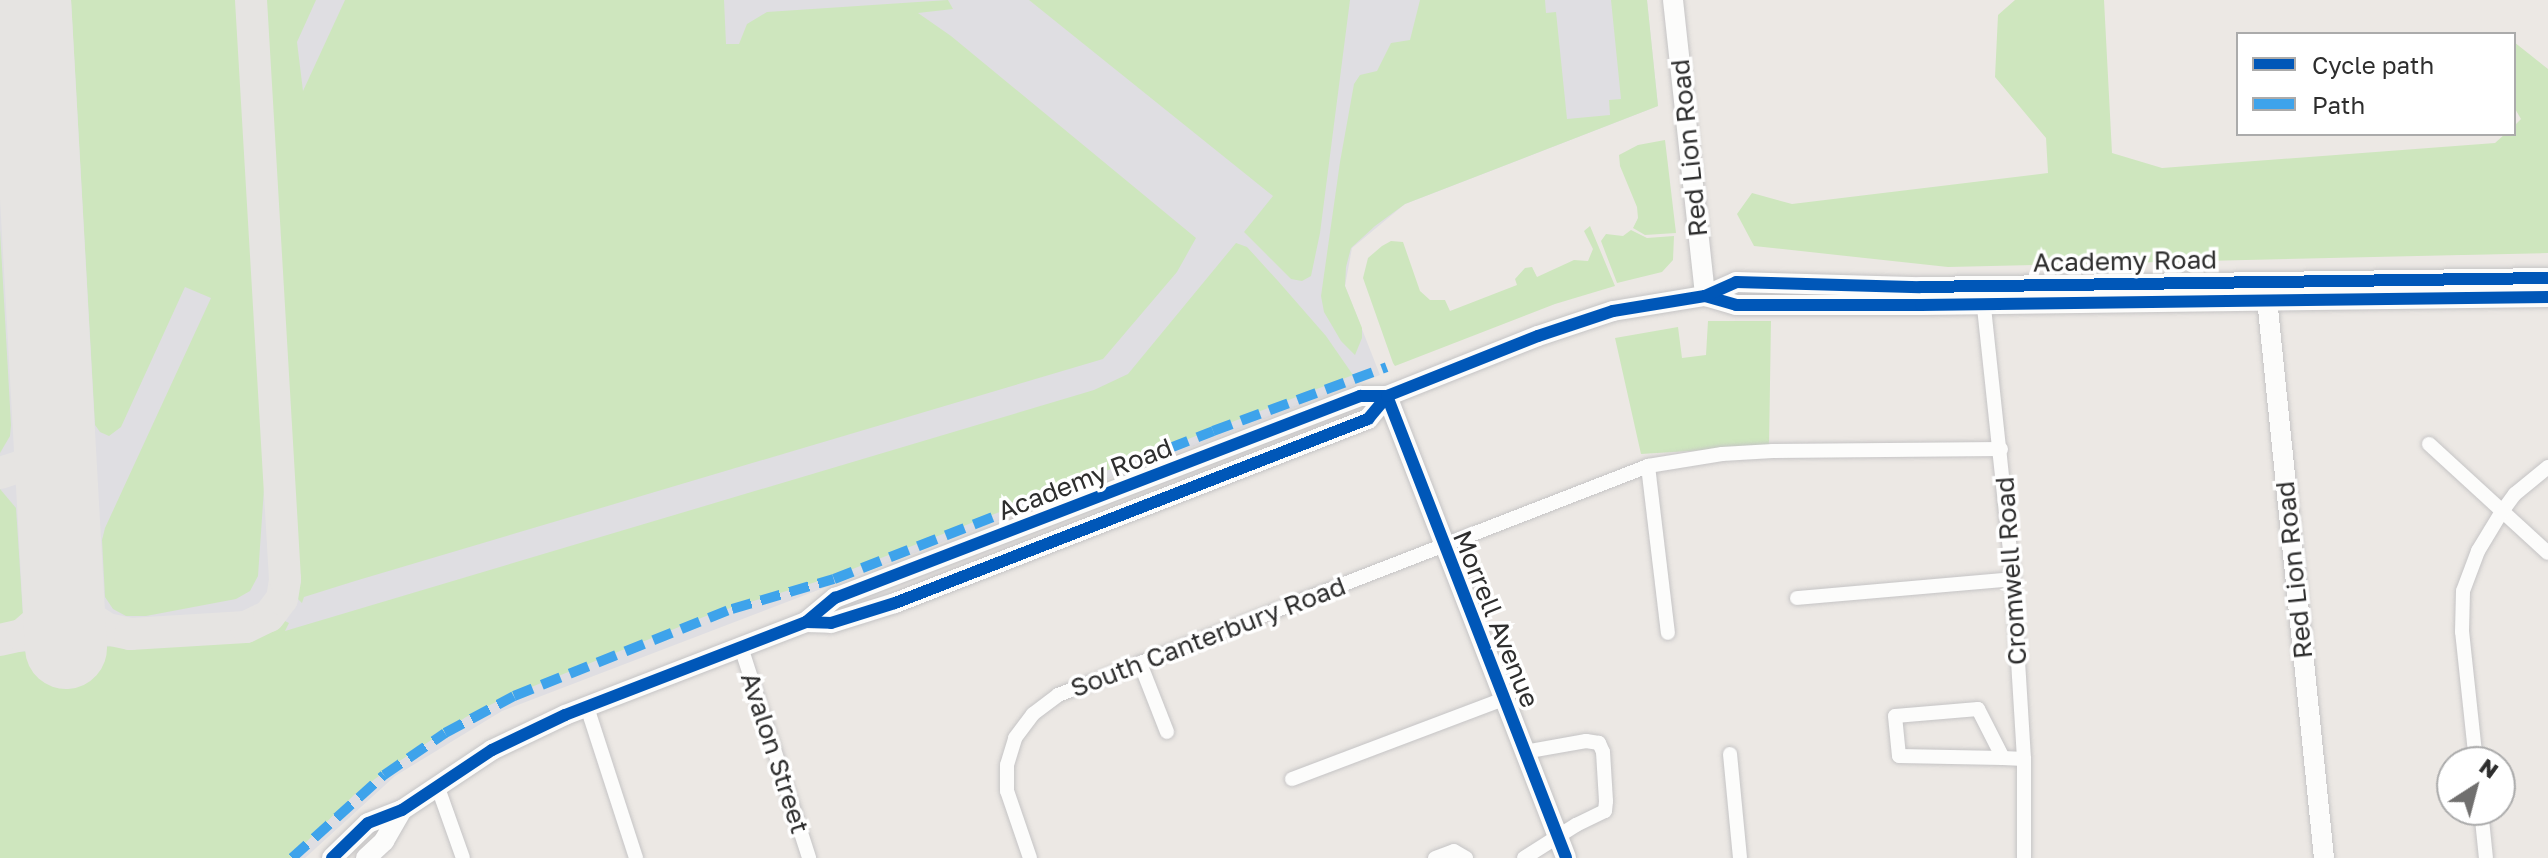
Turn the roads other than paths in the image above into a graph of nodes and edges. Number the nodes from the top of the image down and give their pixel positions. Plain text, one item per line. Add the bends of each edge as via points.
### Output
1 (1673, 0) edge
2 (2548, 278) edge
3 (2266, 291) junction
4 (1983, 295) junction
5 (1705, 296) junction
6 (2548, 297) edge
7 (1387, 396) junction
8 (2429, 444) dead end
9 (2001, 449) junction
10 (1648, 466) junction
11 (2548, 467) edge
12 (2501, 513) junction
13 (1443, 545) junction
14 (2548, 553) edge
15 (2013, 579) junction
16 (1797, 598) dead end
17 (1668, 633) dead end
18 (741, 647) junction
19 (1140, 663) junction
20 (1504, 699) junction
21 (587, 707) junction
22 (1167, 732) dead end
23 (2474, 746) edge
24 (1525, 752) junction
25 (1730, 754) dead end
26 (2003, 758) junction
27 (2024, 759) junction
28 (1292, 779) dead end
29 (437, 785) junction
30 (402, 810) junction
31 (2483, 826) edge
32 (1558, 838) junction
33 (332, 858) edge
34 (366, 858) edge
35 (463, 858) edge
36 (636, 858) edge
37 (809, 858) edge
38 (1030, 858) edge
39 (1435, 858) edge
40 (1466, 858) edge
41 (1524, 858) edge
42 (1566, 858) edge
43 (1740, 858) edge
44 (2024, 858) edge
45 (2324, 858) edge
46 (2486, 858) edge

1 - 5 main road, Red Lion Road
2 - 3 main road, Academy Road
3 - 4 main road, Academy Road
3 - 6 main road, Academy Road
3 - 45 main road, Red Lion Road
4 - 5 main road, Academy Road via 1736,305
4 - 9 street, Cromwell Road
5 - 7 main road, Academy Road via 1643,304 1568,325
7 - 13 main road, Morrell Avenue
7 - 18 main road, Academy Road via 1360,396 835,598 806,622
8 - 12 street
9 - 10 street, South Canterbury Road via 1773,451
9 - 15 street, Cromwell Road
10 - 13 street, South Canterbury Road
10 - 17 street
11 - 12 street
12 - 14 street
12 - 23 street via 2478,551 2463,591
13 - 19 street, South Canterbury Road
13 - 20 main road, Morrell Avenue
15 - 16 street
15 - 27 street, Cromwell Road
18 - 21 main road, Academy Road
18 - 37 street, Avalon Street
19 - 22 street
19 - 38 street, South Canterbury Road via 1058,695 1033,714 1015,738 1007,791
20 - 24 main road, Morrell Avenue
20 - 28 street
21 - 29 main road, Academy Road via 492,750
21 - 36 street
24 - 32 main road, Morrell Avenue
24 - 32 street via 1599,743 1605,811
25 - 43 street
26 - 26 street via 1978,709 1895,716 1899,756
26 - 27 street
27 - 44 street, Cromwell Road
29 - 30 main road, Academy Road
29 - 35 street
30 - 33 main road, Academy Road via 368,823
30 - 34 main road, Academy Road via 384,841
31 - 46 street
32 - 41 street
32 - 42 main road, Morrell Avenue
39 - 40 street via 1454,851

